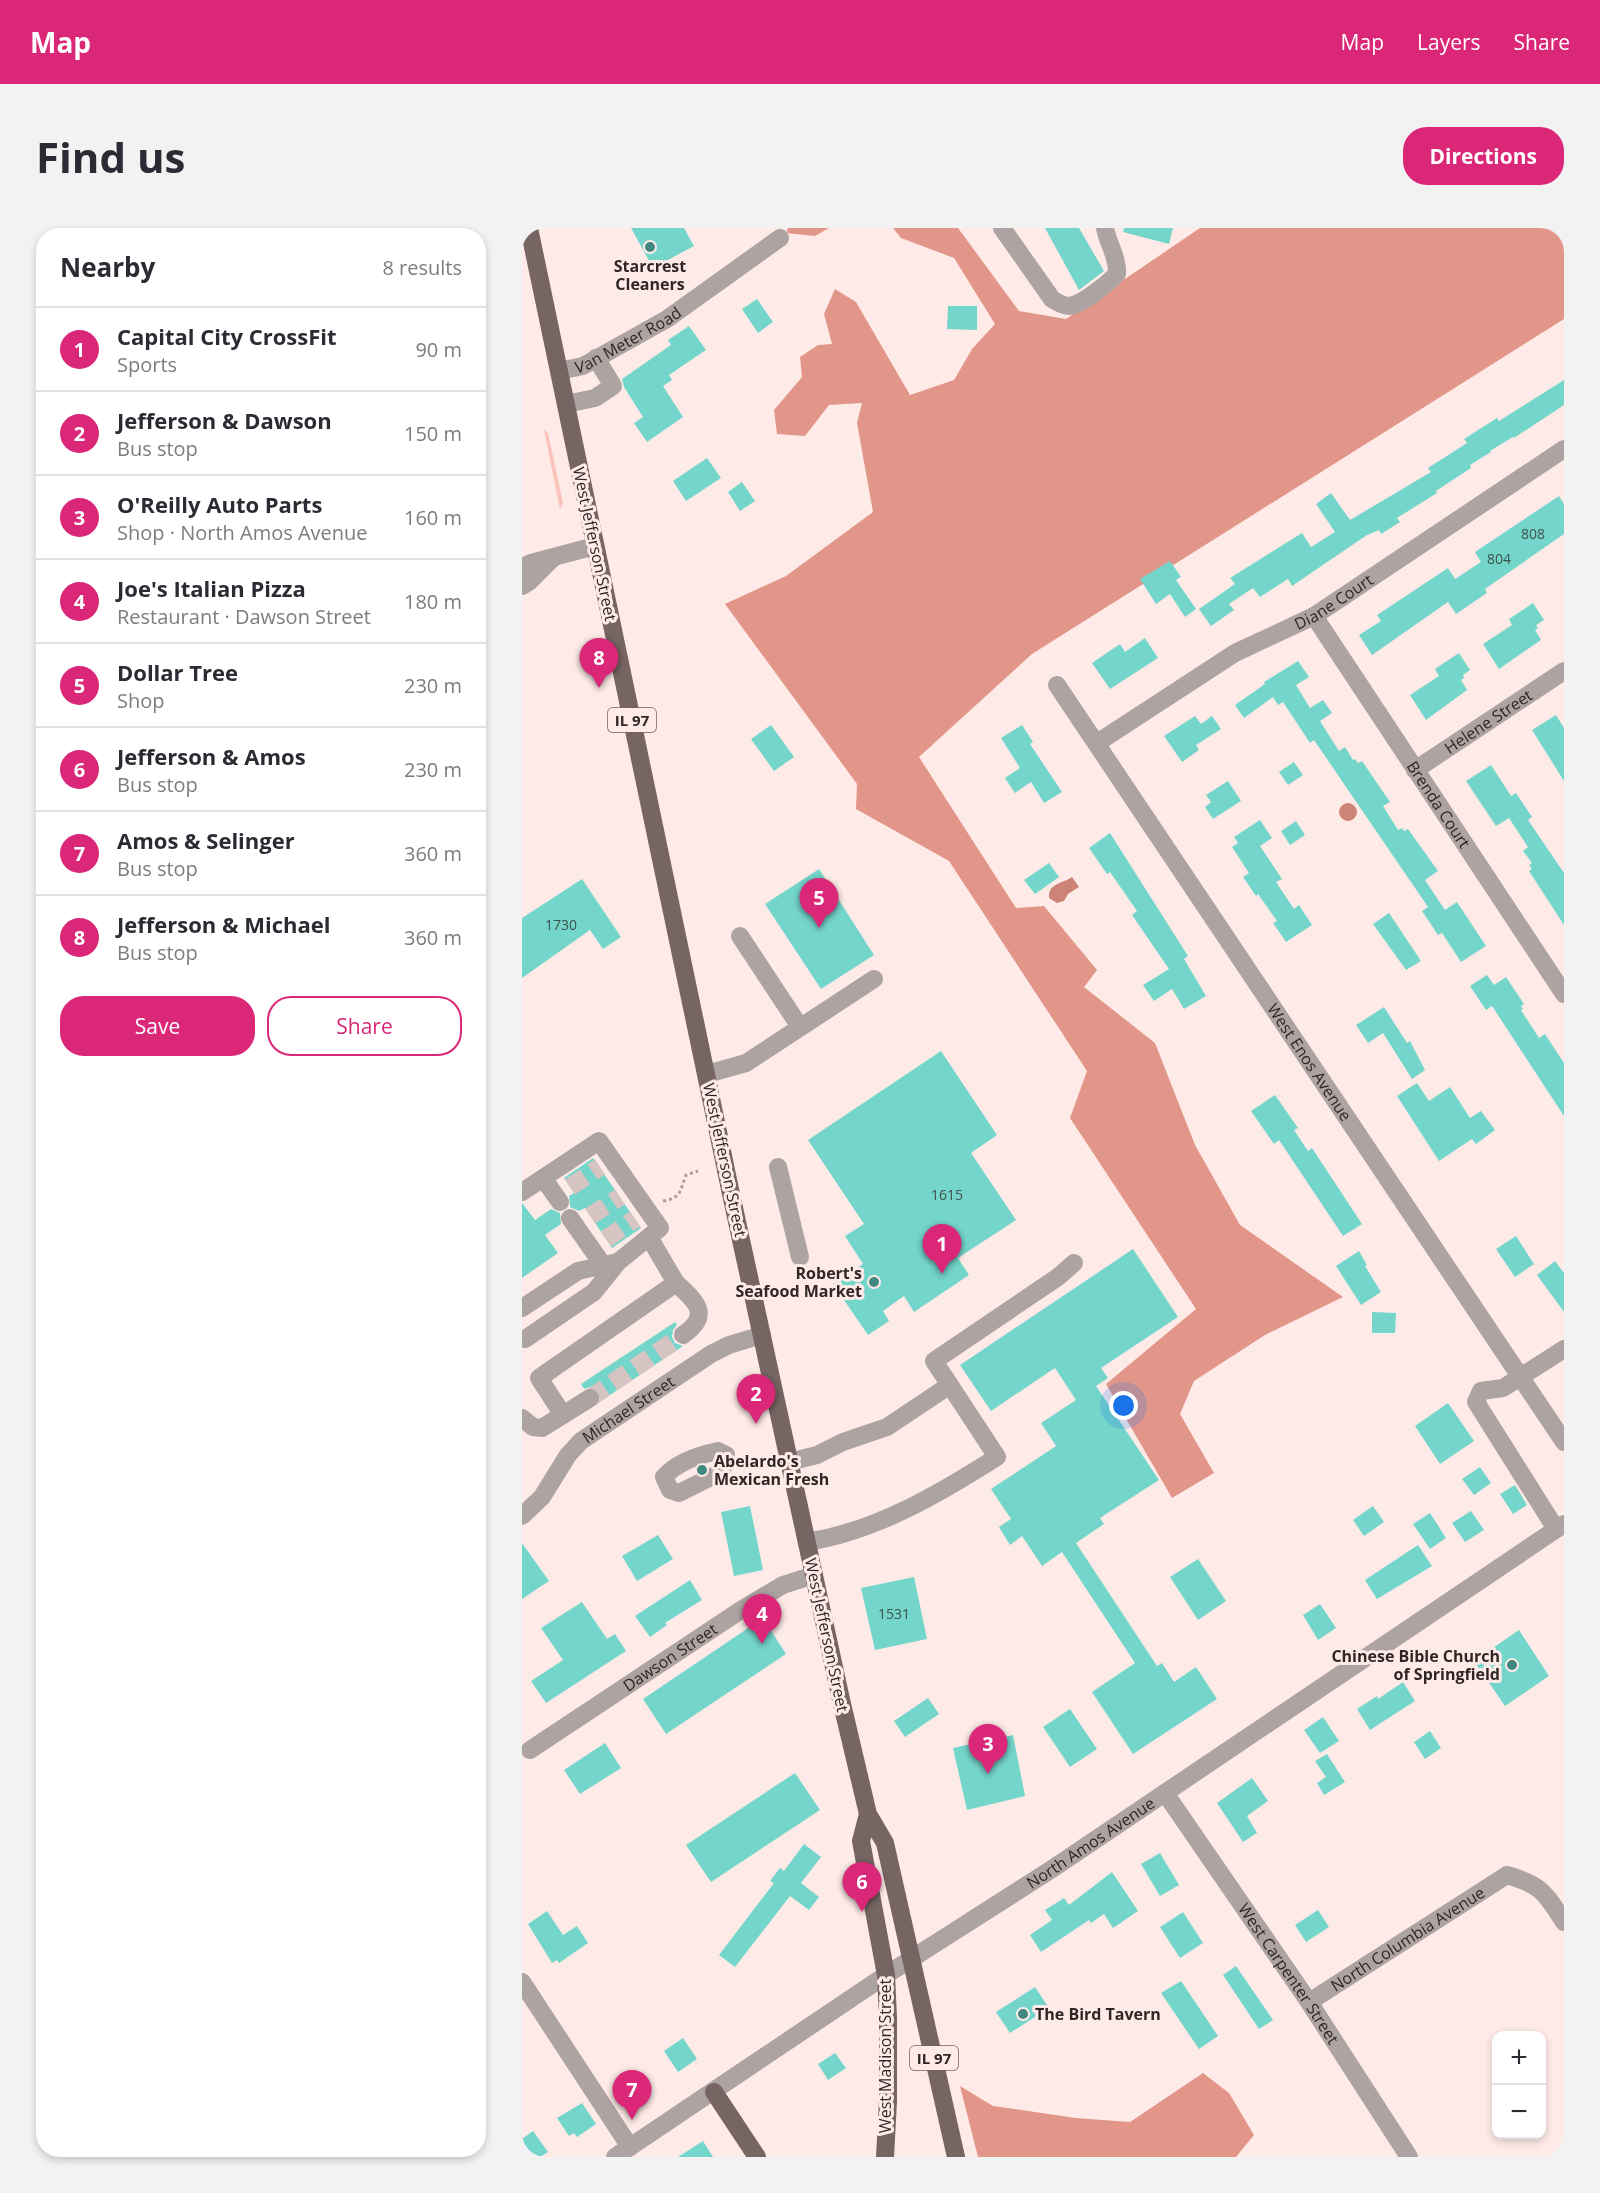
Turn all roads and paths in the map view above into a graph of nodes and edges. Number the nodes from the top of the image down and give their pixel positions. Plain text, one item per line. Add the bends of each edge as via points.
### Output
1 (529, 228) edge
2 (1002, 228) edge
3 (1105, 228) edge
4 (780, 238) dead end
5 (596, 358) junction
6 (559, 371) junction
7 (566, 404) junction
8 (1564, 449) edge
9 (596, 546) junction
10 (553, 558) junction
11 (522, 567) edge
12 (522, 586) edge
13 (1314, 616) junction
14 (1564, 671) edge
15 (1057, 685) dead end
16 (1096, 743) junction
17 (1415, 770) junction
18 (740, 936) dead end
19 (874, 979) dead end
20 (1564, 994) edge
21 (800, 1027) junction
22 (707, 1074) junction
23 (778, 1167) dead end
24 (698, 1171) dead end
25 (543, 1178) junction
26 (522, 1192) edge
27 (647, 1210) junction
28 (649, 1237) junction
29 (800, 1257) dead end
30 (1074, 1263) dead end
31 (610, 1264) junction
32 (676, 1282) junction
33 (523, 1306) edge
34 (683, 1335) tunnel mouth
35 (762, 1335) junction
36 (525, 1339) dead end
37 (1564, 1349) edge
38 (1519, 1376) junction
39 (950, 1386) junction
40 (590, 1398) tunnel mouth
41 (563, 1415) junction
42 (522, 1418) edge
43 (1564, 1442) edge
44 (789, 1462) junction
45 (522, 1516) edge
46 (1560, 1526) edge
47 (807, 1542) junction
48 (814, 1575) junction
49 (530, 1750) dead end
50 (1165, 1793) junction
51 (868, 1814) junction
52 (1564, 1922) edge
53 (911, 1959) junction
54 (886, 1975) junction
55 (522, 1982) edge
56 (1309, 2002) junction
57 (714, 2092) junction
58 (623, 2152) edge
59 (757, 2157) edge
60 (885, 2157) edge
61 (956, 2157) edge
62 (1409, 2157) edge

1 - 6 main road, West Jefferson Street / IL 97
2 - 3 street via 1052,299 1072,306 1117,274 1117,261
4 - 5 street, Van Meter Road via 667,319
5 - 6 street, Van Meter Road via 583,366
5 - 7 street via 613,386 595,398
6 - 7 main road, West Jefferson Street / IL 97
7 - 9 main road, West Jefferson Street / IL 97
8 - 13 street, Diane Court
9 - 10 street
9 - 22 main road, West Jefferson Street / IL 97
10 - 11 street
10 - 12 street
13 - 16 street, Diane Court via 1236,653
13 - 17 street, Brenda Court
14 - 17 street, Helene Street
15 - 16 street, West Enos Avenue
16 - 38 street, West Enos Avenue
17 - 20 street, Brenda Court
18 - 21 street
19 - 21 street
21 - 22 street via 746,1063
22 - 35 main road, West Jefferson Street / IL 97
23 - 29 street
24 - 27 path via 686,1175 679,1194
25 - 26 street
25 - 27 street via 599,1141 606,1163 626,1193
25 - 31 street via 599,1244
27 - 28 street via 660,1227
28 - 31 street
28 - 32 street
30 - 39 street via 934,1361
31 - 33 street via 578,1271
31 - 36 street via 594,1292
32 - 34 street via 699,1310 699,1319
32 - 41 street via 539,1378
35 - 44 main road, West Jefferson Street / IL 97
35 - 45 street, Michael Street via 711,1354 589,1435 568,1455 546,1492
37 - 38 street
38 - 43 street, West Enos Avenue
38 - 46 street via 1503,1388 1481,1392 1476,1402
39 - 44 street via 887,1427
39 - 47 street via 997,1457 942,1492 895,1514 834,1538
40 - 41 street
41 - 42 street via 542,1428 533,1427
44 - 47 main road, West Jefferson Street / IL 97
46 - 50 street, North Amos Avenue
47 - 48 main road, West Jefferson Street / IL 97
48 - 49 street, Dawson Street via 783,1585 741,1610
48 - 51 main road, West Jefferson Street / IL 97
50 - 53 street, North Amos Avenue
50 - 56 street, West Carpenter Street
51 - 53 main road, West Jefferson Street / IL 97 via 885,1843
51 - 54 main road, West Madison Street / IL 97 via 861,1841
52 - 56 street, North Columbia Avenue via 1537,1886 1507,1875
53 - 54 street, North Amos Avenue
53 - 61 main road, West Jefferson Street / IL 97
54 - 57 street, North Amos Avenue
54 - 60 main road, West Madison Street / IL 97 via 889,2067
55 - 58 street
56 - 62 street, West Carpenter Street
57 - 58 street, North Amos Avenue
57 - 59 main road

